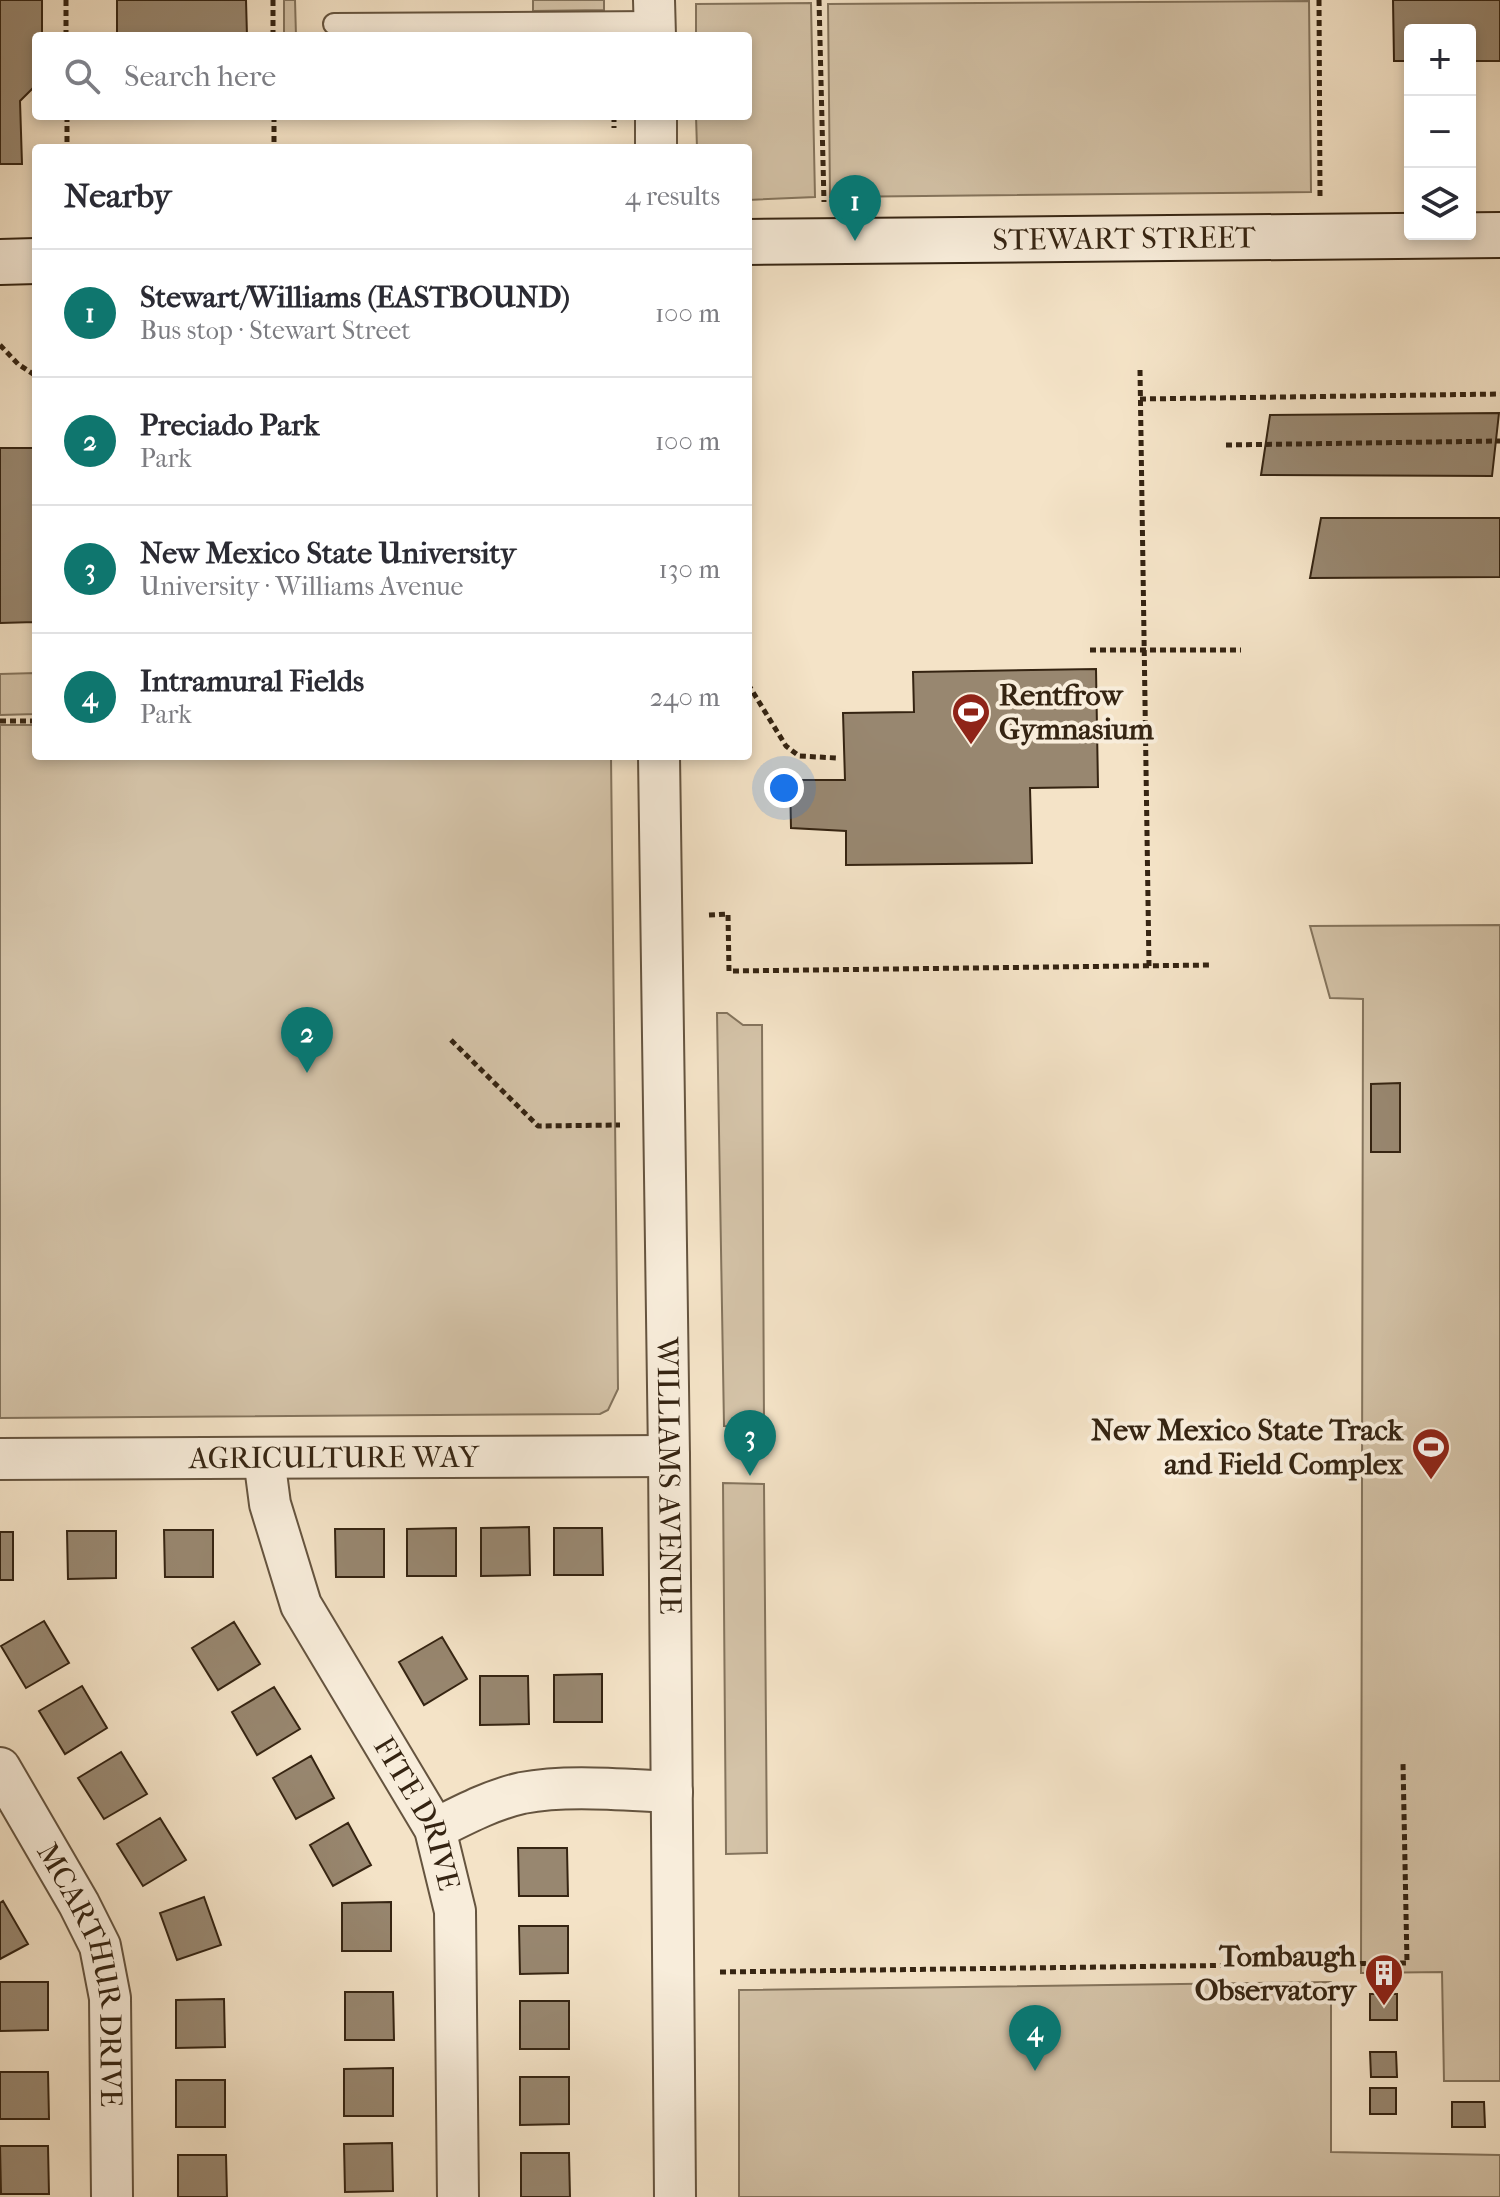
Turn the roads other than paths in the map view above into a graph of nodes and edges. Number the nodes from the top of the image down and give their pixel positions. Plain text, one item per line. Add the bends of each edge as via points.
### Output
1 (655, 19) edge
2 (334, 24) dead end
3 (656, 120) edge
4 (656, 144) edge
5 (1500, 235) edge
6 (752, 242) edge
7 (32, 261) edge
8 (0, 262) edge
9 (659, 760) edge
10 (669, 1456) junction
11 (264, 1458) junction
12 (0, 1459) edge
13 (0, 1768) edge
14 (672, 1792) junction
15 (435, 1829) junction
16 (112, 2197) edge
17 (458, 2197) edge
18 (675, 2197) edge

1 - 2 lane
3 - 4 street
5 - 6 street, STEWART STREET
7 - 8 street
9 - 10 street, WILLIAMS AVENUE
10 - 11 street, AGRICULTURE WAY
10 - 14 street, WILLIAMS AVENUE
11 - 12 street, AGRICULTURE WAY
11 - 15 street, FITE DRIVE via 270,1504 301,1605
13 - 16 street, MCARTHUR DRIVE via 100,1946 110,1998
14 - 15 street via 599,1788 522,1793
14 - 18 street, WILLIAMS AVENUE
15 - 17 street, FITE DRIVE via 455,1911

